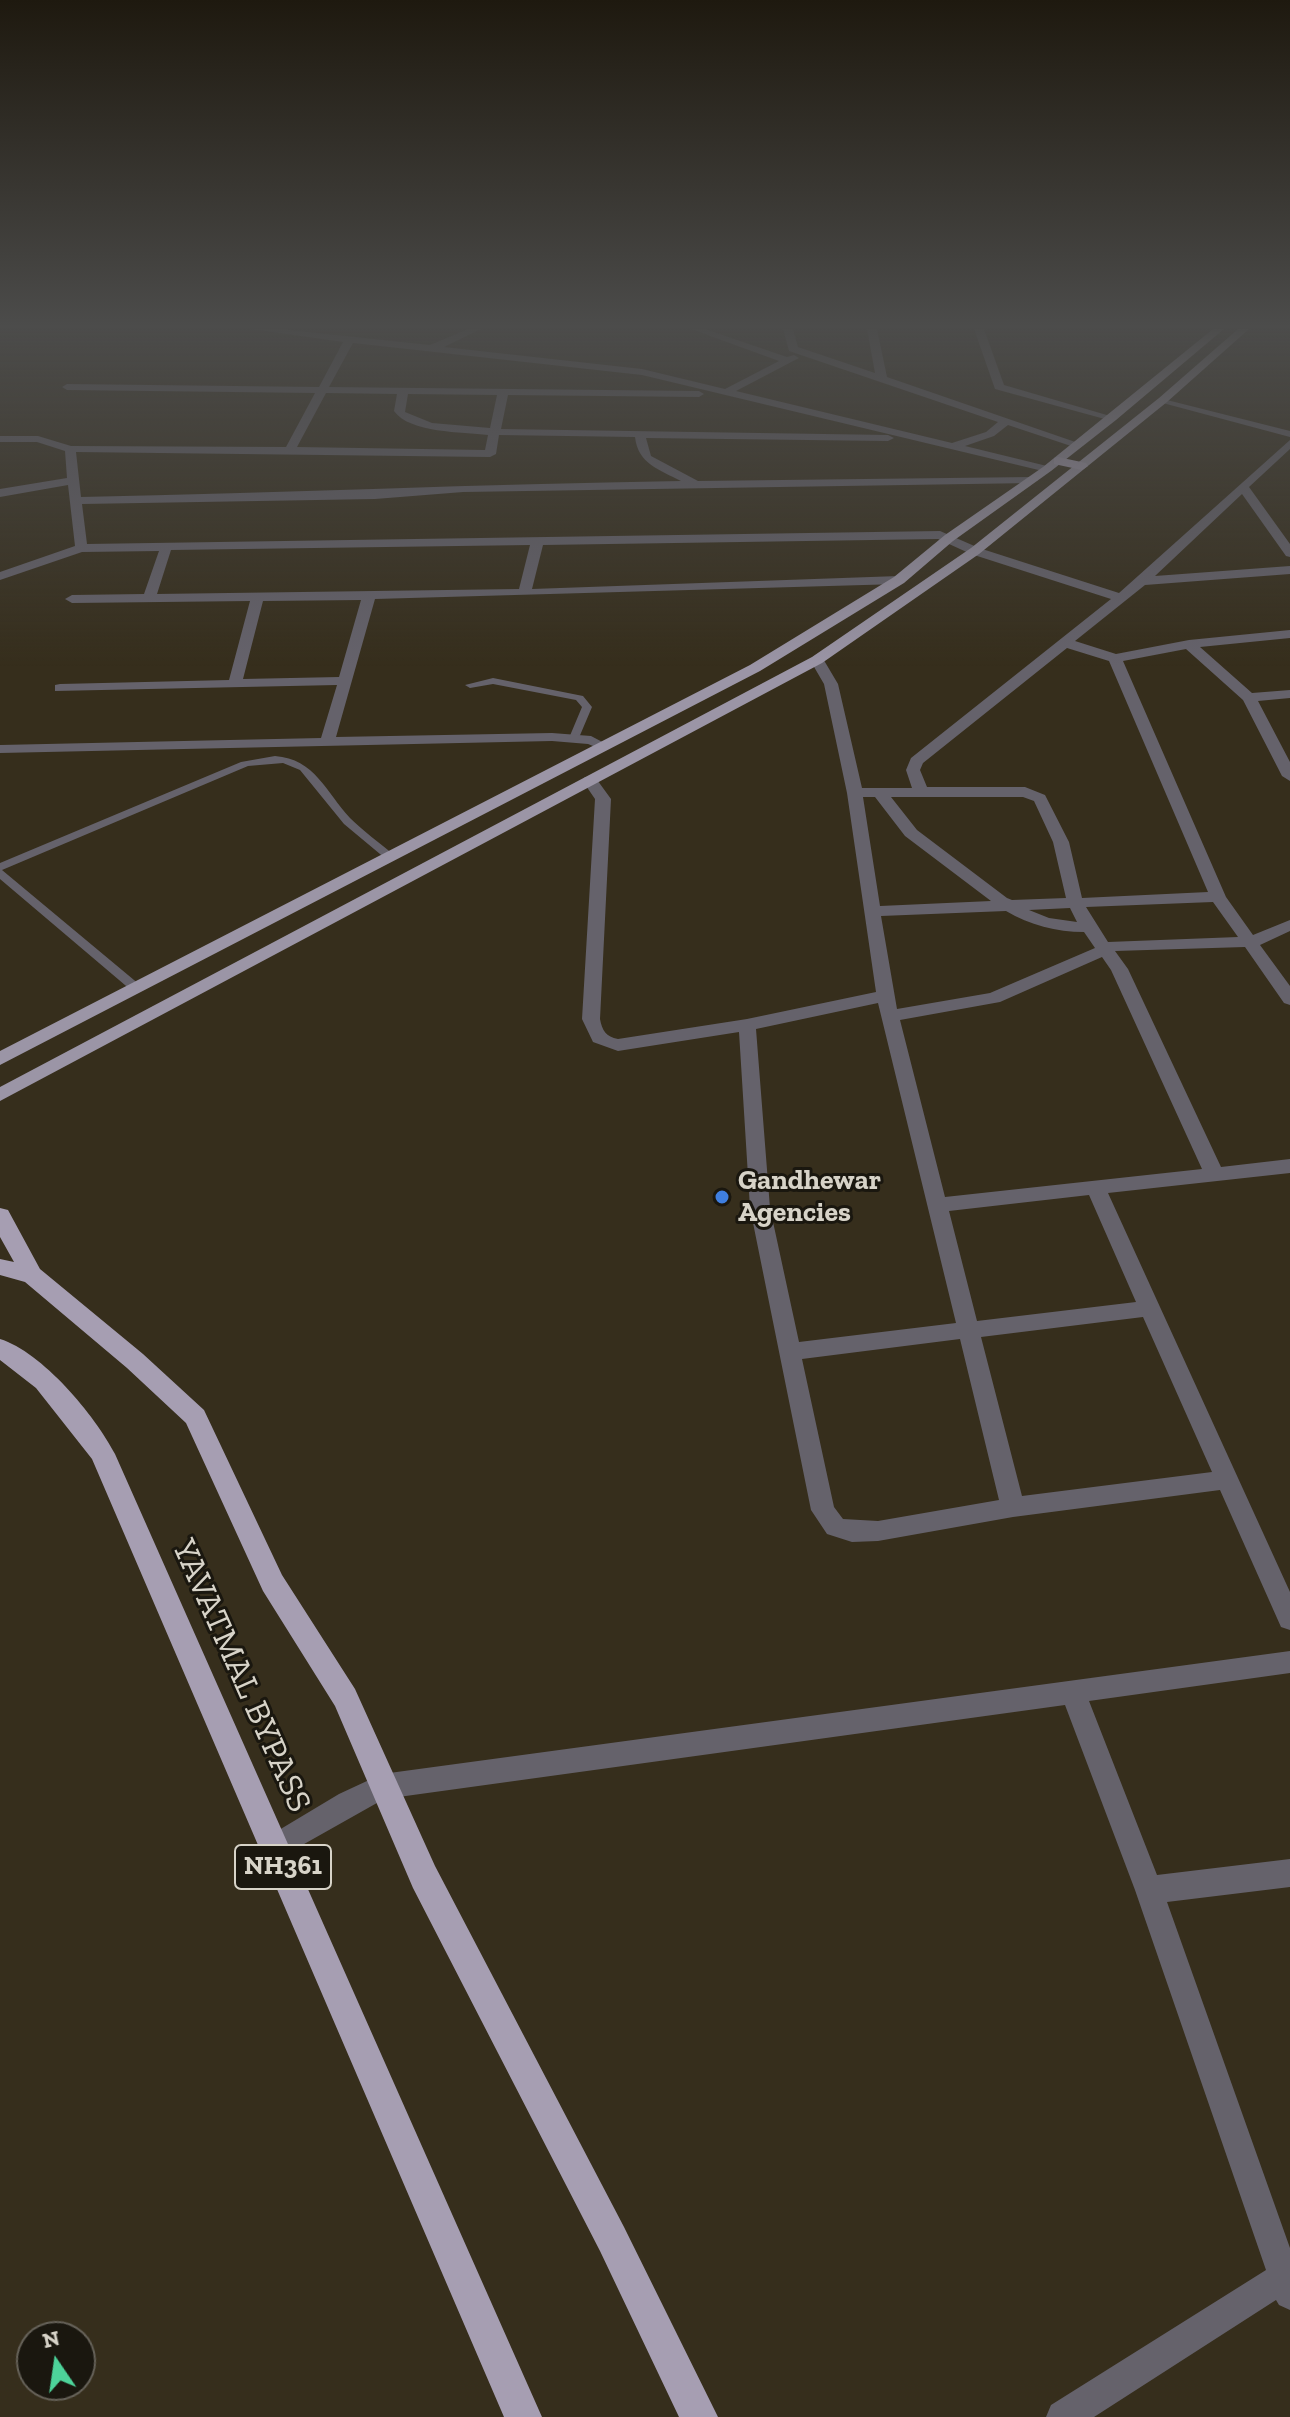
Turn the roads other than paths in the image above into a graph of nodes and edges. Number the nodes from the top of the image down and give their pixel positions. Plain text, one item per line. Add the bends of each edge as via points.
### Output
1 (47, 442) edge
2 (294, 442) edge
3 (493, 442) edge
4 (641, 442) edge
5 (936, 442) edge
6 (966, 442) edge
7 (1068, 442) edge
8 (1082, 442) edge
9 (1112, 442) edge
10 (1290, 443) edge
11 (1078, 445) junction
12 (953, 446) junction
13 (70, 449) junction
14 (290, 450) junction
15 (1052, 465) junction
16 (1082, 466) junction
17 (74, 480) junction
18 (1032, 480) junction
19 (697, 485) junction
20 (1244, 488) junction
21 (0, 493) edge
22 (77, 501) junction
23 (949, 538) junction
24 (537, 542) junction
25 (166, 547) junction
26 (81, 548) junction
27 (975, 551) junction
28 (1290, 553) edge
29 (1290, 570) edge
30 (0, 576) edge
31 (899, 580) junction
32 (1142, 581) junction
33 (525, 591) junction
34 (369, 596) junction
35 (257, 598) junction
36 (1120, 598) junction
37 (72, 599) dead end
38 (149, 599) junction
39 (1290, 634) edge
40 (1063, 642) junction
41 (1189, 644) junction
42 (1115, 658) junction
43 (817, 660) junction
44 (345, 681) junction
45 (235, 684) junction
46 (470, 685) dead end
47 (60, 688) dead end
48 (1290, 694) edge
49 (1249, 698) junction
50 (574, 738) junction
51 (328, 740) junction
52 (603, 746) junction
53 (0, 749) edge
54 (1290, 776) edge
55 (590, 780) junction
56 (921, 792) junction
57 (855, 793) junction
58 (880, 793) junction
59 (390, 857) junction
60 (0, 870) edge
61 (1218, 897) junction
62 (1075, 901) junction
63 (1009, 904) junction
64 (872, 911) junction
65 (1290, 925) edge
66 (1088, 927) junction
67 (1252, 942) junction
68 (1104, 949) junction
69 (136, 988) junction
70 (885, 996) junction
71 (1290, 999) edge
72 (890, 1016) junction
73 (747, 1025) junction
74 (0, 1059) edge
75 (0, 1095) edge
76 (1290, 1166) edge
77 (1215, 1175) junction
78 (1096, 1189) junction
79 (937, 1205) junction
80 (0, 1216) edge
81 (0, 1267) edge
82 (32, 1275) junction
83 (1150, 1308) junction
84 (969, 1329) junction
85 (0, 1348) edge
86 (789, 1352) junction
87 (1227, 1480) junction
88 (1013, 1507) junction
89 (1290, 1619) edge
90 (1290, 1662) edge
91 (1073, 1692) junction
92 (382, 1787) junction
93 (274, 1848) junction
94 (1290, 1873) edge
95 (1149, 1890) junction
96 (1288, 2281) edge
97 (523, 2417) edge
98 (699, 2417) edge
99 (1063, 2417) edge

1 - 13 street
2 - 14 street
3 - 14 street via 490,454
4 - 19 street via 647,458
5 - 12 street
6 - 12 street
7 - 11 street
8 - 11 main road
9 - 16 main road
10 - 20 street
11 - 15 main road
12 - 15 street
13 - 14 street
13 - 17 street
15 - 16 highway
15 - 18 main road
16 - 27 main road
17 - 21 street
17 - 22 street
18 - 19 street
18 - 23 main road
19 - 22 street
20 - 28 street
20 - 32 street
22 - 26 street
23 - 24 street via 928,534
23 - 27 street
23 - 31 main road
24 - 25 street
24 - 33 street
25 - 26 street
25 - 38 street
26 - 30 street
27 - 36 street
27 - 43 main road
29 - 32 street
31 - 33 street
31 - 52 main road via 755,668
32 - 36 street
33 - 34 street
34 - 35 street
34 - 44 street
35 - 38 street
35 - 45 street
36 - 40 street
37 - 38 street
39 - 41 street
40 - 42 street
40 - 56 street via 916,761 913,770
41 - 42 street
41 - 49 street
42 - 61 street
43 - 55 main road
43 - 57 street via 831,684
44 - 45 street
44 - 51 street
45 - 47 street
46 - 50 lane via 493,681 579,698 587,707
48 - 49 street
49 - 54 street
50 - 51 street
50 - 52 street
51 - 53 street
52 - 59 main road
55 - 73 street via 603,799 591,1019 598,1038 618,1045
55 - 75 main road
56 - 58 street
56 - 62 street via 1025,792 1040,798 1061,842
57 - 58 street
57 - 64 street
58 - 63 street via 925,845
59 - 60 lane via 348,822 304,768 272,759 245,764
59 - 69 main road
60 - 69 lane
61 - 62 street
61 - 67 street
62 - 63 street
62 - 66 street
63 - 64 street
63 - 66 street via 1052,926
64 - 70 street
65 - 67 street
66 - 68 street
67 - 68 street
67 - 71 street
68 - 72 street via 994,998
68 - 77 street via 1119,969
69 - 74 main road
70 - 72 street
70 - 73 street
72 - 79 street
73 - 86 street via 760,1208
76 - 77 street
77 - 78 street
78 - 79 street
78 - 83 street
79 - 84 street
80 - 82 highway
81 - 82 highway
82 - 92 highway via 195,1417 272,1583 345,1698
83 - 84 street
83 - 87 street
84 - 86 street
84 - 88 street
85 - 93 highway, YAVATMAL BYPASS / NH361 via 62,1399 102,1454
86 - 88 street via 823,1510 835,1527 878,1531
87 - 88 street
87 - 89 street
90 - 91 street
91 - 92 street
91 - 95 street
92 - 93 street
92 - 98 highway
93 - 97 highway, YAVATMAL BYPASS / NH361
94 - 95 street
95 - 96 street
96 - 99 street

